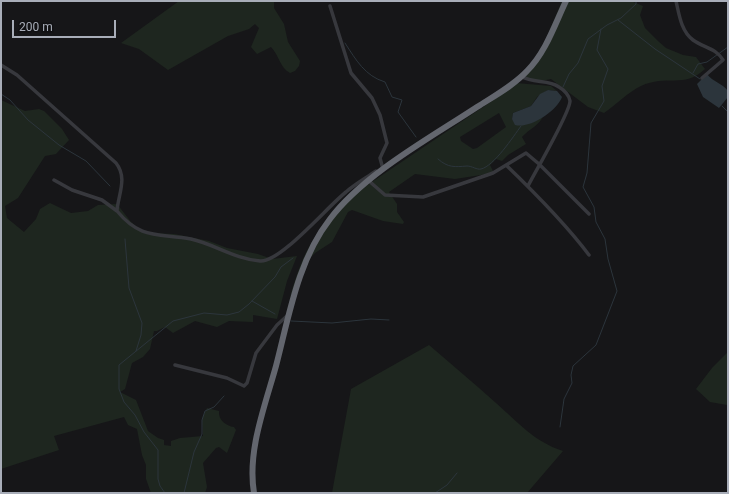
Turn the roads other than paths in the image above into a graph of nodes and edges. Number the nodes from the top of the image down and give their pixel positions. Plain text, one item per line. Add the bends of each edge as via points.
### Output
1 (566, 1) edge
2 (676, 1) edge
3 (330, 6) dead end
4 (1, 64) edge
5 (521, 76) junction
6 (702, 78) dead end
7 (539, 164) junction
8 (506, 166) junction
9 (375, 175) junction
10 (54, 180) dead end
11 (528, 186) junction
12 (117, 211) junction
13 (589, 214) dead end
14 (589, 255) dead end
15 (290, 313) junction
16 (175, 365) dead end
17 (254, 493) edge

1 - 5 highway via 540,54
2 - 6 street via 688,35 716,51 723,60
3 - 9 street via 351,73 372,98 380,115 387,143
4 - 12 street via 17,75 120,167 122,185
5 - 7 street via 530,81 556,85 569,97 569,106
5 - 9 highway
7 - 8 street via 526,153
7 - 11 street
7 - 13 street
8 - 9 street via 493,173 418,198 385,195
8 - 11 street
9 - 12 street via 346,192 279,254 263,262 232,254 201,241 146,234 129,224
9 - 15 highway via 335,212 315,241
10 - 12 street via 72,190 102,200
11 - 14 street
15 - 16 street via 277,325 256,353 244,386 227,378
15 - 17 highway via 255,446 252,473

